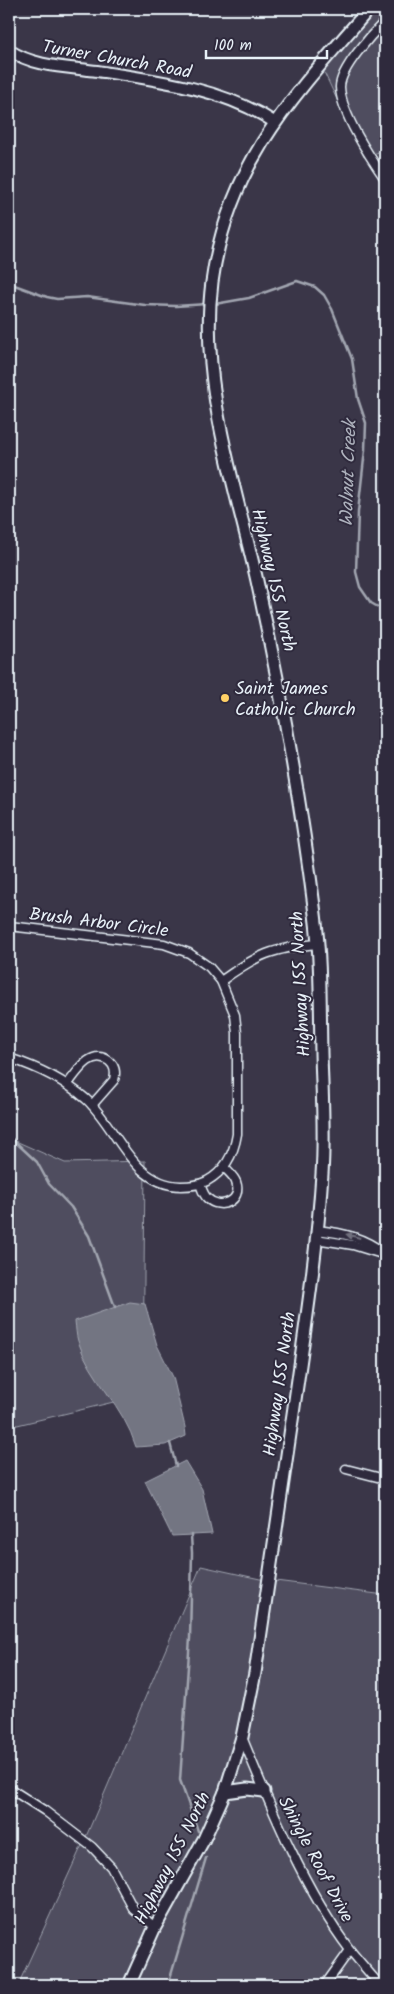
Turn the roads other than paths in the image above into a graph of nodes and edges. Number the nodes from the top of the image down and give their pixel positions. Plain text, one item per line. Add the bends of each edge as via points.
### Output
1 (369, 9) edge
2 (385, 21) edge
3 (9, 50) edge
4 (274, 122) junction
5 (385, 179) edge
6 (9, 926) edge
7 (318, 944) junction
8 (221, 981) junction
9 (9, 1058) edge
10 (67, 1085) junction
11 (92, 1106) junction
12 (224, 1167) junction
13 (200, 1184) junction
14 (316, 1234) junction
15 (385, 1254) edge
16 (346, 1469) dead end
17 (385, 1480) edge
18 (242, 1737) junction
19 (9, 1788) edge
20 (264, 1791) junction
21 (225, 1792) junction
22 (155, 1927) junction
23 (350, 1950) junction
24 (129, 1985) edge
25 (326, 1985) edge
26 (380, 1985) edge

1 - 4 main road, Highway 155 North
2 - 5 street via 344,72 340,86 343,105 371,160
3 - 4 street, Turner Church Road via 19,57 40,63 194,88 234,102
4 - 7 main road, Highway 155 North via 249,165 222,234 212,284 209,347 225,449 277,671
6 - 8 street, Brush Arbor Circle via 170,945 196,957
7 - 8 street via 288,946 268,952
7 - 14 main road, Highway 155 North via 324,1123
8 - 12 street, Brush Arbor Circle via 233,1006 237,1033 237,1134
9 - 10 street, Brush Arbor Circle
10 - 11 street, Brush Arbor Circle
10 - 11 street via 90,1059 109,1061 115,1072 114,1080
11 - 13 street, Brush Arbor Circle via 148,1176 176,1186
12 - 13 street, Brush Arbor Circle
12 - 13 street via 237,1185 231,1202 211,1201
14 - 15 street
14 - 18 main road, Highway 155 North via 256,1674
16 - 17 street
18 - 20 street, Shingle Roof Drive
18 - 21 main road, Highway 155 North
19 - 22 street via 92,1848 111,1867 134,1910
20 - 21 main road
20 - 23 street, Shingle Roof Drive via 317,1898
21 - 22 main road, Highway 155 North via 204,1839
22 - 24 main road, Highway 155 North
23 - 25 street
23 - 26 street, Shingle Roof Drive

